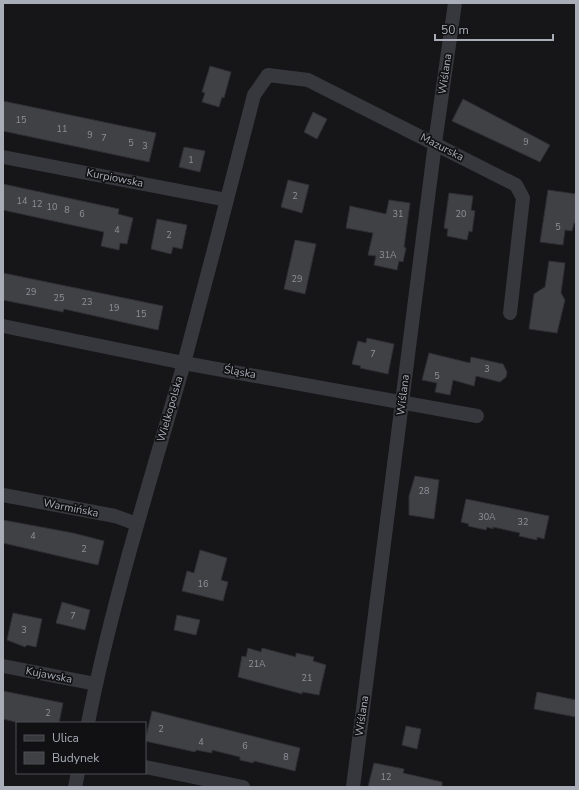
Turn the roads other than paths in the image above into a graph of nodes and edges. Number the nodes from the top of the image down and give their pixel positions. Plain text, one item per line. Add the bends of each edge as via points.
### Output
1 (455, 3) edge
2 (254, 95) joint
3 (435, 143) junction
4 (3, 156) edge
5 (227, 200) junction
6 (510, 313) dead end
7 (3, 326) edge
8 (184, 362) junction
9 (402, 401) junction
10 (477, 416) dead end
11 (3, 495) edge
12 (137, 524) junction
13 (3, 666) edge
14 (96, 684) junction
15 (88, 722) edge
16 (146, 767) edge
17 (78, 774) edge
18 (75, 787) edge
19 (243, 787) edge
20 (352, 787) edge

1 - 3 street, Wiślana
2 - 3 street, Mazurska via 268,75 308,80
2 - 5 street, Wielkopolska
3 - 6 street, Mazurska via 516,185 523,198
3 - 9 street, Wiślana
4 - 5 street, Kurpiowska
5 - 8 street, Wielkopolska
7 - 8 street, Śląska
8 - 9 street, Śląska
8 - 12 street, Wielkopolska
9 - 10 street, Śląska
9 - 20 street, Wiślana
11 - 12 street, Warmińska via 115,516
12 - 14 street, Wielkopolska
13 - 14 street, Kujawska
14 - 15 street, Wielkopolska
16 - 19 street
17 - 18 street

